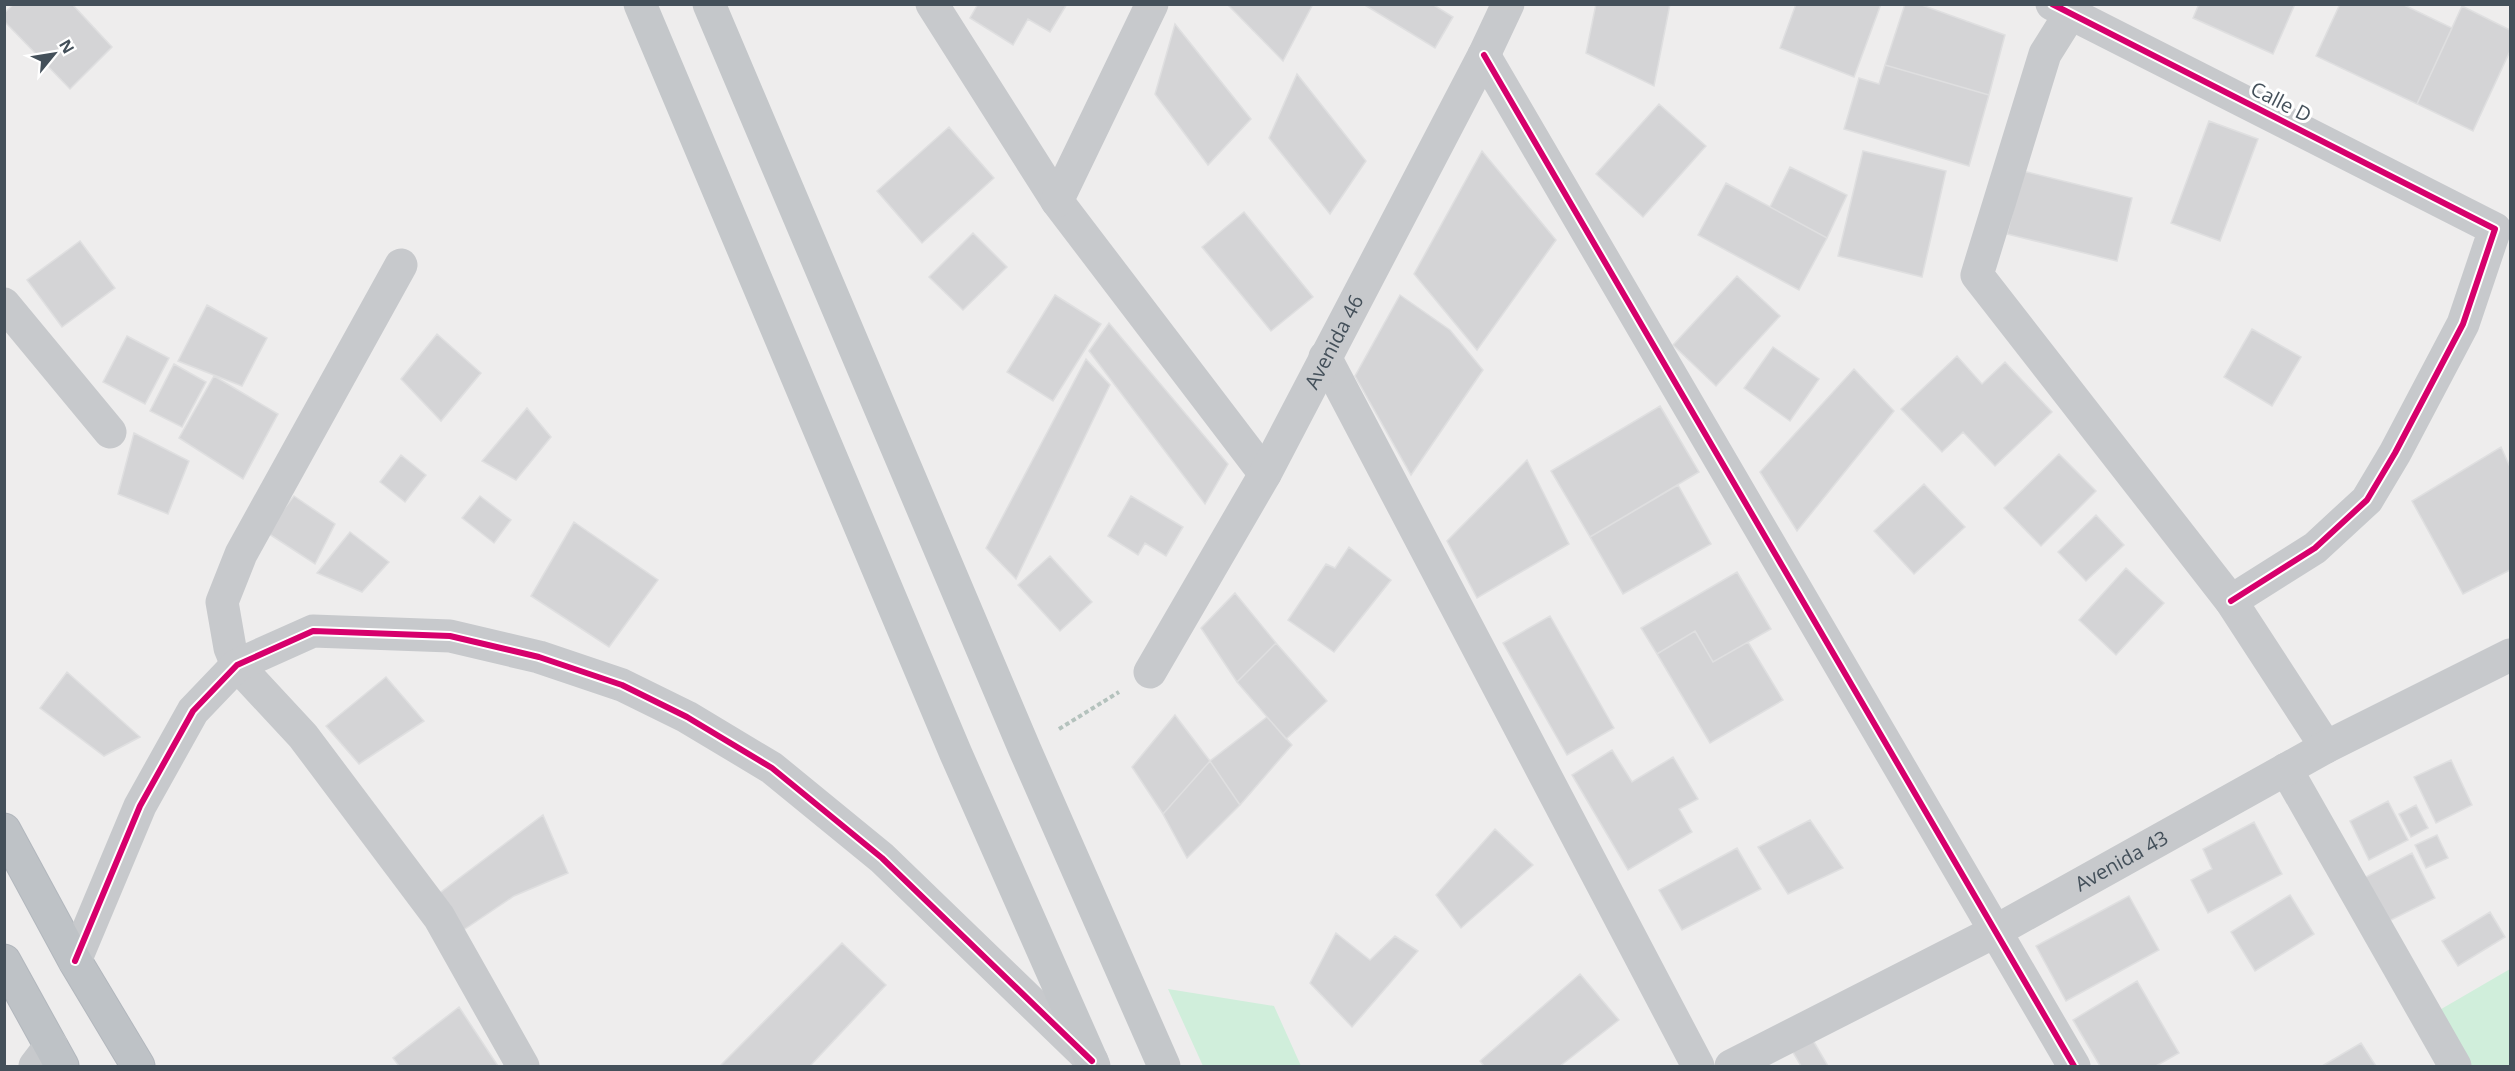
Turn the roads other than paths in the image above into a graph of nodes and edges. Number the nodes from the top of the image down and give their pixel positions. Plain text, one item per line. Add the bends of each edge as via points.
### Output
1 (640, 4) edge
2 (709, 4) edge
3 (932, 4) edge
4 (1152, 4) edge
5 (1508, 4) edge
6 (2061, 9) edge
7 (1484, 55) junction
8 (1057, 201) junction
9 (401, 265) dead end
10 (4, 304) edge
11 (1325, 357) junction
12 (110, 432) dead end
13 (1265, 474) junction
14 (2231, 601) junction
15 (2511, 655) edge
16 (237, 665) junction
17 (1150, 672) road end
18 (2326, 747) junction
19 (2286, 769) junction
20 (4, 830) edge
21 (1994, 932) junction
22 (4, 961) edge
23 (75, 961) junction
24 (49, 1059) edge
25 (1093, 1064) edge
26 (138, 1066) edge
27 (523, 1066) edge
28 (1164, 1066) edge
29 (1698, 1066) edge
30 (1731, 1066) edge
31 (2074, 1066) edge
32 (2455, 1066) edge

1 - 25 main road via 951,743
2 - 28 main road via 1025,750
3 - 8 street
4 - 8 street
5 - 7 street, Avenida 46
6 - 14 street via 1977,275
6 - 14 street, Calle D via 2495,229 2463,324 2367,500 2315,548
7 - 11 street, Avenida 46
7 - 21 street
8 - 13 street
9 - 16 street via 241,554 222,602
10 - 12 street
11 - 13 street, Avenida 46
11 - 29 street
13 - 17 street, Avenida 46
14 - 18 street
15 - 18 street, Avenida 43
16 - 23 street via 193,711 140,806
16 - 25 street via 313,631 396,632 472,641 538,657 622,685 687,717 772,768 882,858
16 - 27 street via 303,736 439,917
18 - 19 street, Avenida 43
19 - 21 street, Avenida 43
19 - 32 street
20 - 23 highway
21 - 30 street, Avenida 43
21 - 31 street
22 - 24 highway
23 - 26 highway

